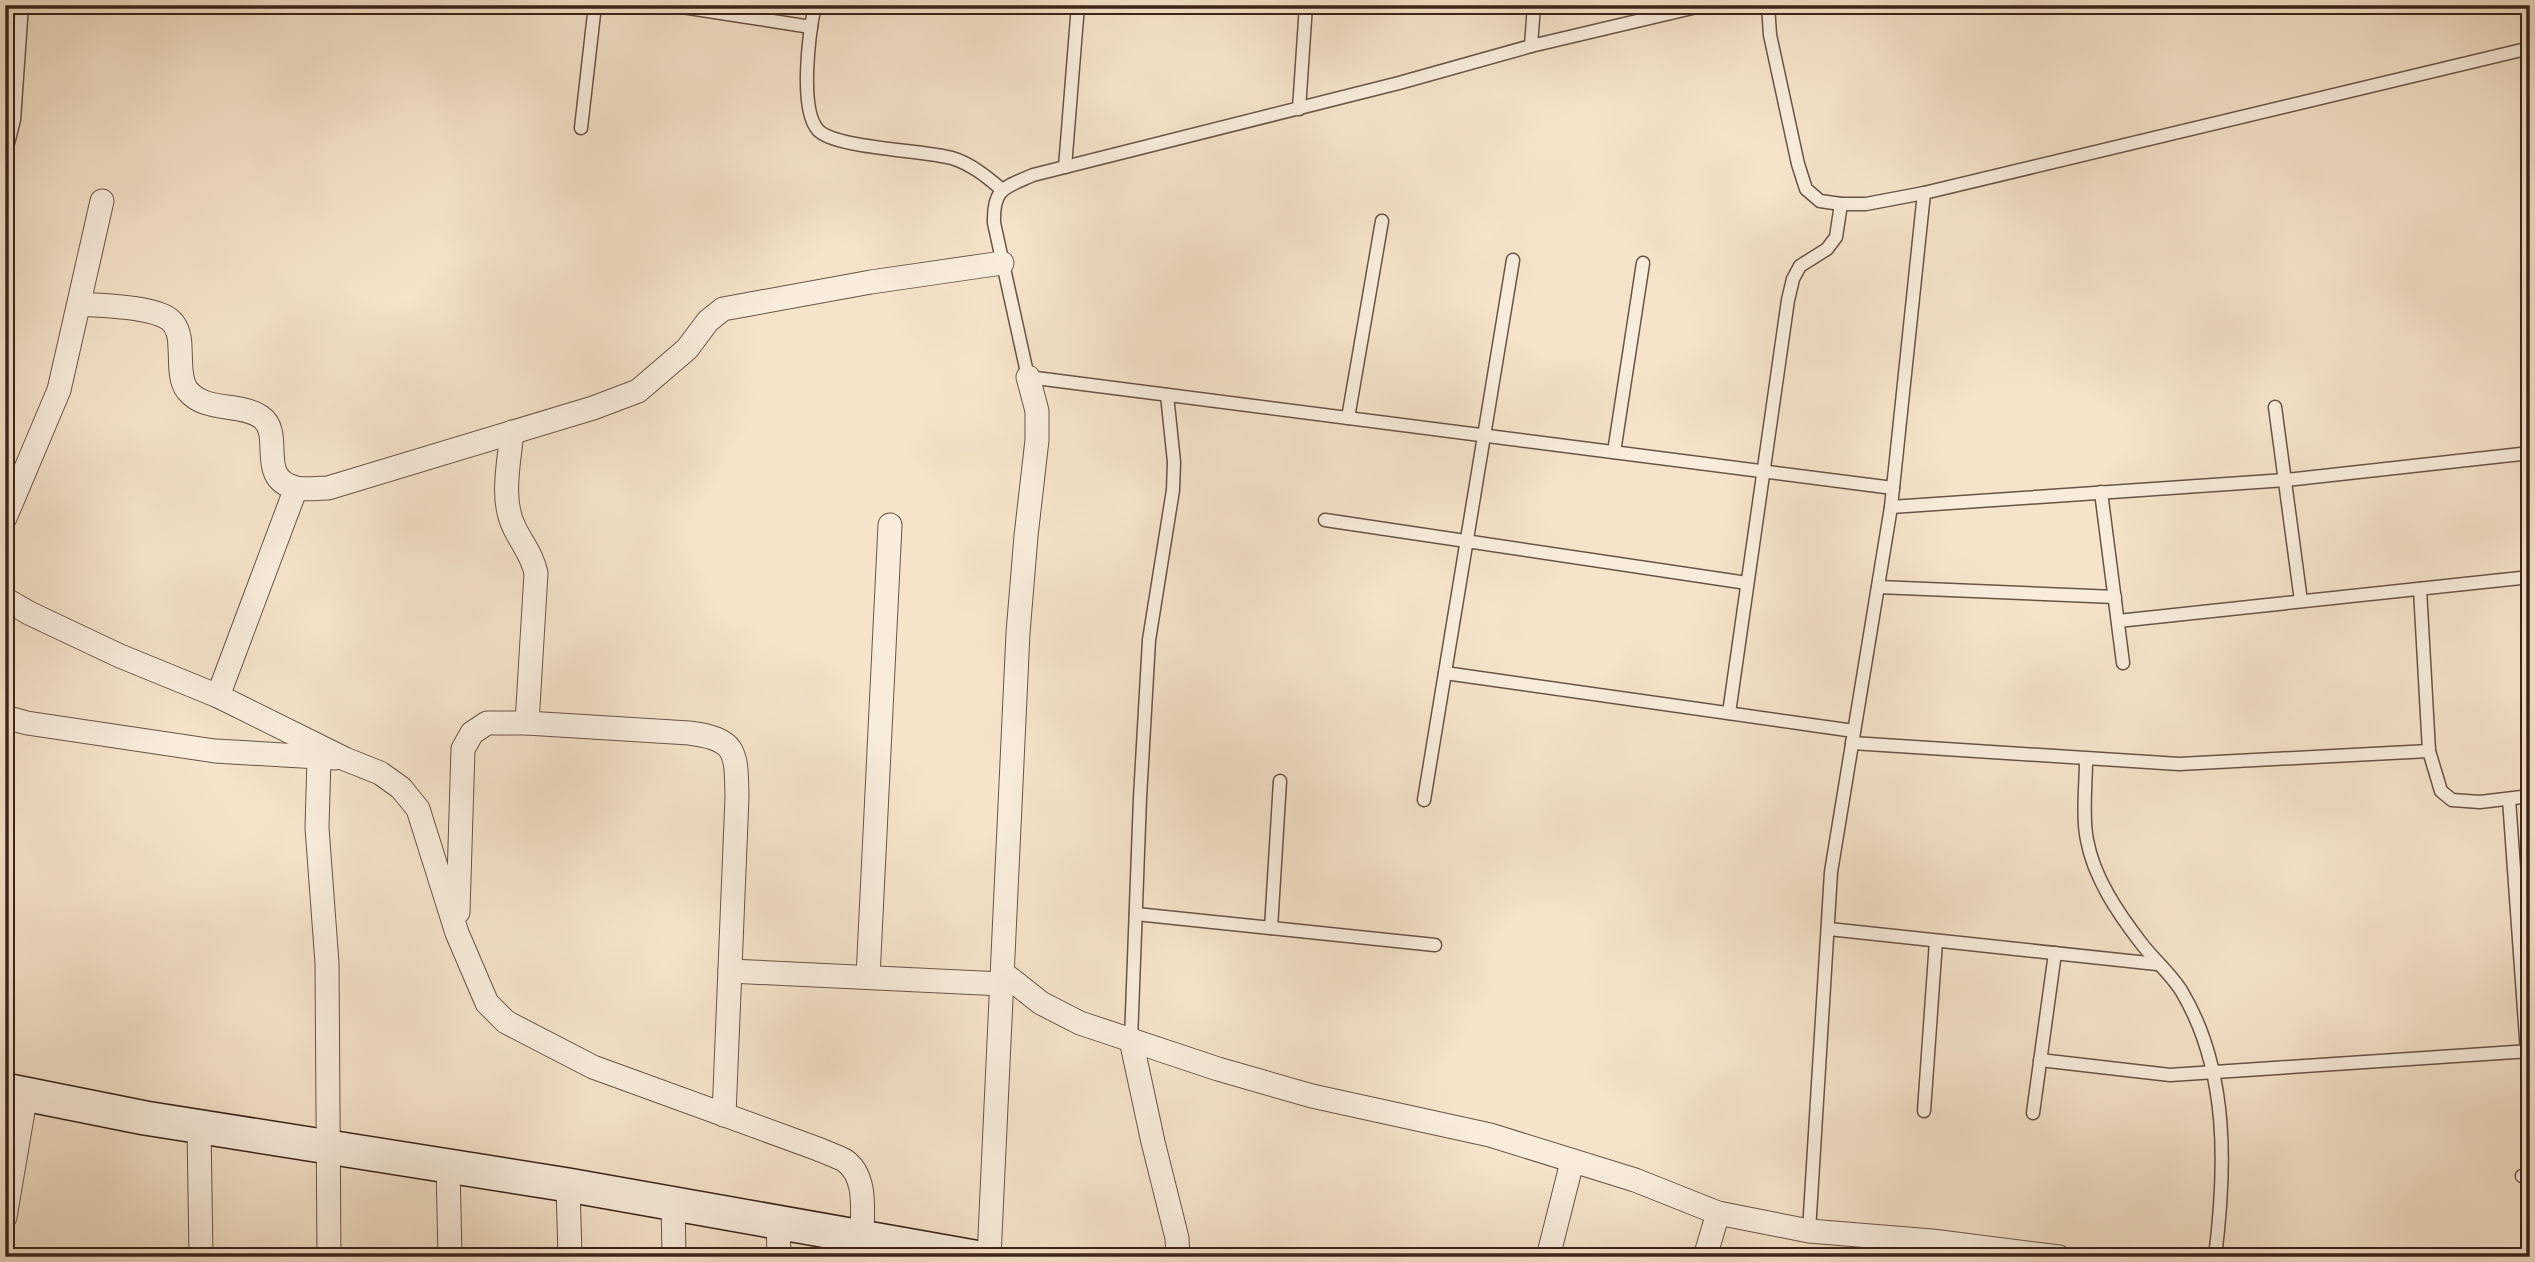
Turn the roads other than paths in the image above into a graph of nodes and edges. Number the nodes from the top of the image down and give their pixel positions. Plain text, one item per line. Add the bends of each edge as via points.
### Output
1 (22, 5) edge
2 (595, 5) edge
3 (669, 5) edge
4 (815, 5) edge
5 (1078, 5) edge
6 (1306, 5) edge
7 (1534, 5) edge
8 (1705, 5) edge
9 (1768, 5) edge
10 (811, 27) junction
11 (1531, 46) junction
12 (2530, 48) edge
13 (1298, 109) junction
14 (581, 128) dead end
15 (5, 155) edge
16 (1065, 167) junction
17 (1001, 189) junction
18 (1924, 193) junction
19 (102, 201) dead end
20 (1841, 204) junction
21 (1382, 221) dead end
22 (1513, 260) dead end
23 (1002, 263) junction
24 (1643, 263) dead end
25 (80, 304) junction
26 (1028, 377) junction
27 (1167, 395) junction
28 (2275, 407) dead end
29 (1348, 418) junction
30 (512, 432) junction
31 (1485, 436) junction
32 (1614, 452) junction
33 (2530, 453) edge
34 (1762, 471) junction
35 (2286, 480) junction
36 (296, 488) junction
37 (1893, 488) junction
38 (2101, 492) junction
39 (1891, 507) junction
40 (5, 519) edge
41 (1325, 520) dead end
42 (890, 525) dead end
43 (1467, 541) junction
44 (2530, 578) edge
45 (1747, 583) junction
46 (1878, 587) junction
47 (2420, 589) junction
48 (2115, 597) junction
49 (5, 599) edge
50 (2301, 601) junction
51 (2118, 621) junction
52 (2123, 663) dead end
53 (1445, 673) junction
54 (218, 696) junction
55 (1729, 713) junction
56 (5, 717) edge
57 (527, 723) junction
58 (1853, 737) junction
59 (2429, 751) junction
60 (319, 758) junction
61 (345, 759) junction
62 (2086, 760) junction
63 (1280, 781) dead end
64 (2530, 796) edge
65 (2509, 799) junction
66 (1424, 800) dead end
67 (1136, 914) junction
68 (1271, 928) junction
69 (1829, 929) junction
70 (457, 933) junction
71 (1936, 941) junction
72 (1435, 945) dead end
73 (2055, 953) junction
74 (2157, 964) junction
75 (730, 971) junction
76 (868, 977) junction
77 (1002, 978) junction
78 (1132, 1040) junction
79 (2529, 1051) edge
80 (2040, 1060) junction
81 (2214, 1073) junction
82 (15, 1092) edge
83 (1924, 1111) dead end
84 (2032, 1113) dead end
85 (724, 1115) junction
86 (199, 1127) junction
87 (328, 1148) junction
88 (1572, 1161) junction
89 (448, 1166) junction
90 (568, 1185) junction
91 (673, 1203) junction
92 (1718, 1213) junction
93 (5, 1217) edge
94 (778, 1223) junction
95 (1809, 1231) junction
96 (880, 1245) edge
97 (1875, 1247) edge
98 (201, 1257) edge
99 (329, 1257) edge
100 (450, 1257) edge
101 (570, 1257) edge
102 (674, 1257) edge
103 (779, 1257) edge
104 (974, 1257) edge
105 (989, 1257) edge
106 (1178, 1257) edge
107 (1548, 1257) edge
108 (1705, 1257) edge
109 (2059, 1257) edge
110 (2215, 1257) edge

1 - 15 lane via 14,120
2 - 14 lane
3 - 10 lane
4 - 10 lane
5 - 16 lane
6 - 13 lane
7 - 11 lane
8 - 11 lane
9 - 20 lane via 1770,35 1806,189 1820,201
10 - 17 lane via 807,103 809,118 818,131 847,143 952,159 975,168
11 - 13 lane
12 - 18 lane
13 - 16 lane
16 - 17 lane
17 - 23 lane via 993,202
18 - 20 lane
18 - 37 lane
19 - 25 street
20 - 34 lane via 1836,237 1827,249 1800,266 1793,279
21 - 29 lane
22 - 31 lane
23 - 26 lane
23 - 30 street via 723,309 687,349 638,391
24 - 32 lane
25 - 36 street via 137,309 169,319 180,340 186,388 196,398 264,419 272,437 273,469 282,481
25 - 40 street via 60,390
26 - 27 lane
26 - 77 street via 1037,411 1037,440 1018,633
27 - 29 lane
27 - 67 lane via 1173,490 1150,640
28 - 35 lane
29 - 31 lane
30 - 36 street via 328,488
30 - 57 street via 509,513 536,573
31 - 32 lane
31 - 43 lane
32 - 34 lane
33 - 35 lane
34 - 37 lane
34 - 45 lane
35 - 38 lane
35 - 50 lane
36 - 54 street
37 - 39 lane
38 - 39 lane
38 - 48 lane
39 - 46 lane
41 - 43 lane
42 - 76 street
43 - 45 lane
43 - 53 lane
44 - 47 lane
45 - 55 lane
46 - 48 lane
46 - 58 lane
47 - 50 lane
47 - 59 lane
48 - 51 lane
49 - 54 street via 120,656
50 - 51 lane
51 - 52 lane
53 - 55 lane
53 - 66 lane
54 - 61 street
55 - 58 lane
56 - 60 street via 215,751
57 - 70 street via 487,723 472,733 463,749
57 - 75 street via 689,733 713,736 726,744 737,760
58 - 62 lane
58 - 69 lane via 1831,872
59 - 62 lane via 2179,764
59 - 65 lane via 2441,791 2452,800
60 - 61 street
60 - 87 street via 317,828 327,963
61 - 70 street via 380,773 401,788 418,809
62 - 74 lane via 2086,839 2097,873 2119,915
63 - 68 lane
64 - 65 lane
65 - 79 lane
67 - 68 lane
67 - 78 lane
68 - 72 lane
69 - 71 lane
69 - 95 lane
70 - 85 street via 487,1003 506,1022 593,1067
71 - 73 lane
71 - 83 lane
73 - 74 lane
73 - 80 lane
74 - 81 lane via 2181,989
75 - 76 street
75 - 85 street
76 - 77 street
77 - 78 street via 1070,1018
77 - 105 street
78 - 88 street via 1312,1096 1490,1135
78 - 106 street
79 - 81 lane
80 - 81 lane via 2170,1075
80 - 84 lane
81 - 110 lane via 2224,1162
82 - 86 street
82 - 93 street
85 - 96 street via 846,1161 857,1174
86 - 87 street
86 - 98 street
87 - 89 street
87 - 99 street
88 - 92 street
88 - 107 street
89 - 90 street
89 - 100 street
90 - 91 street
90 - 101 street
91 - 94 street
91 - 102 street
92 - 95 street
92 - 108 street
94 - 96 street
94 - 103 street
95 - 97 street
96 - 104 street
97 - 109 street via 1932,1241

